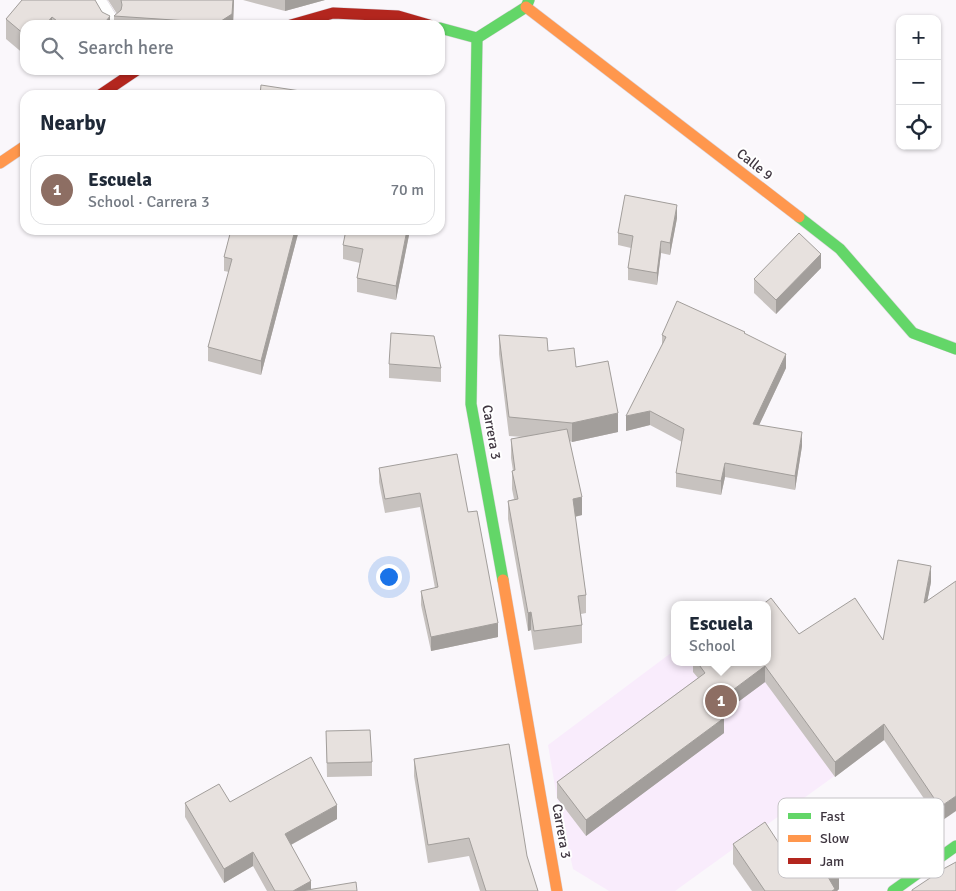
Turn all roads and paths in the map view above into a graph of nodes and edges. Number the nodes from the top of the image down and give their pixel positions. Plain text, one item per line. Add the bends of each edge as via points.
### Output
1 (87, 0) edge
2 (528, 4) edge
3 (108, 20) edge
4 (308, 20) edge
5 (412, 20) edge
6 (445, 29) edge
7 (477, 38) junction
8 (130, 75) edge
9 (108, 90) edge
10 (20, 149) edge
11 (0, 162) edge
12 (956, 349) edge
13 (956, 846) edge
14 (944, 855) edge
15 (911, 878) edge
16 (557, 891) edge
17 (893, 891) edge

1 - 3 lane via 100,7
2 - 7 street
2 - 12 street, Calle 9 via 840,249 913,333
4 - 5 street via 333,13 398,16
6 - 7 street
7 - 16 street, Carrera 3 via 471,404
8 - 9 street
10 - 11 street
13 - 14 street
15 - 17 street

